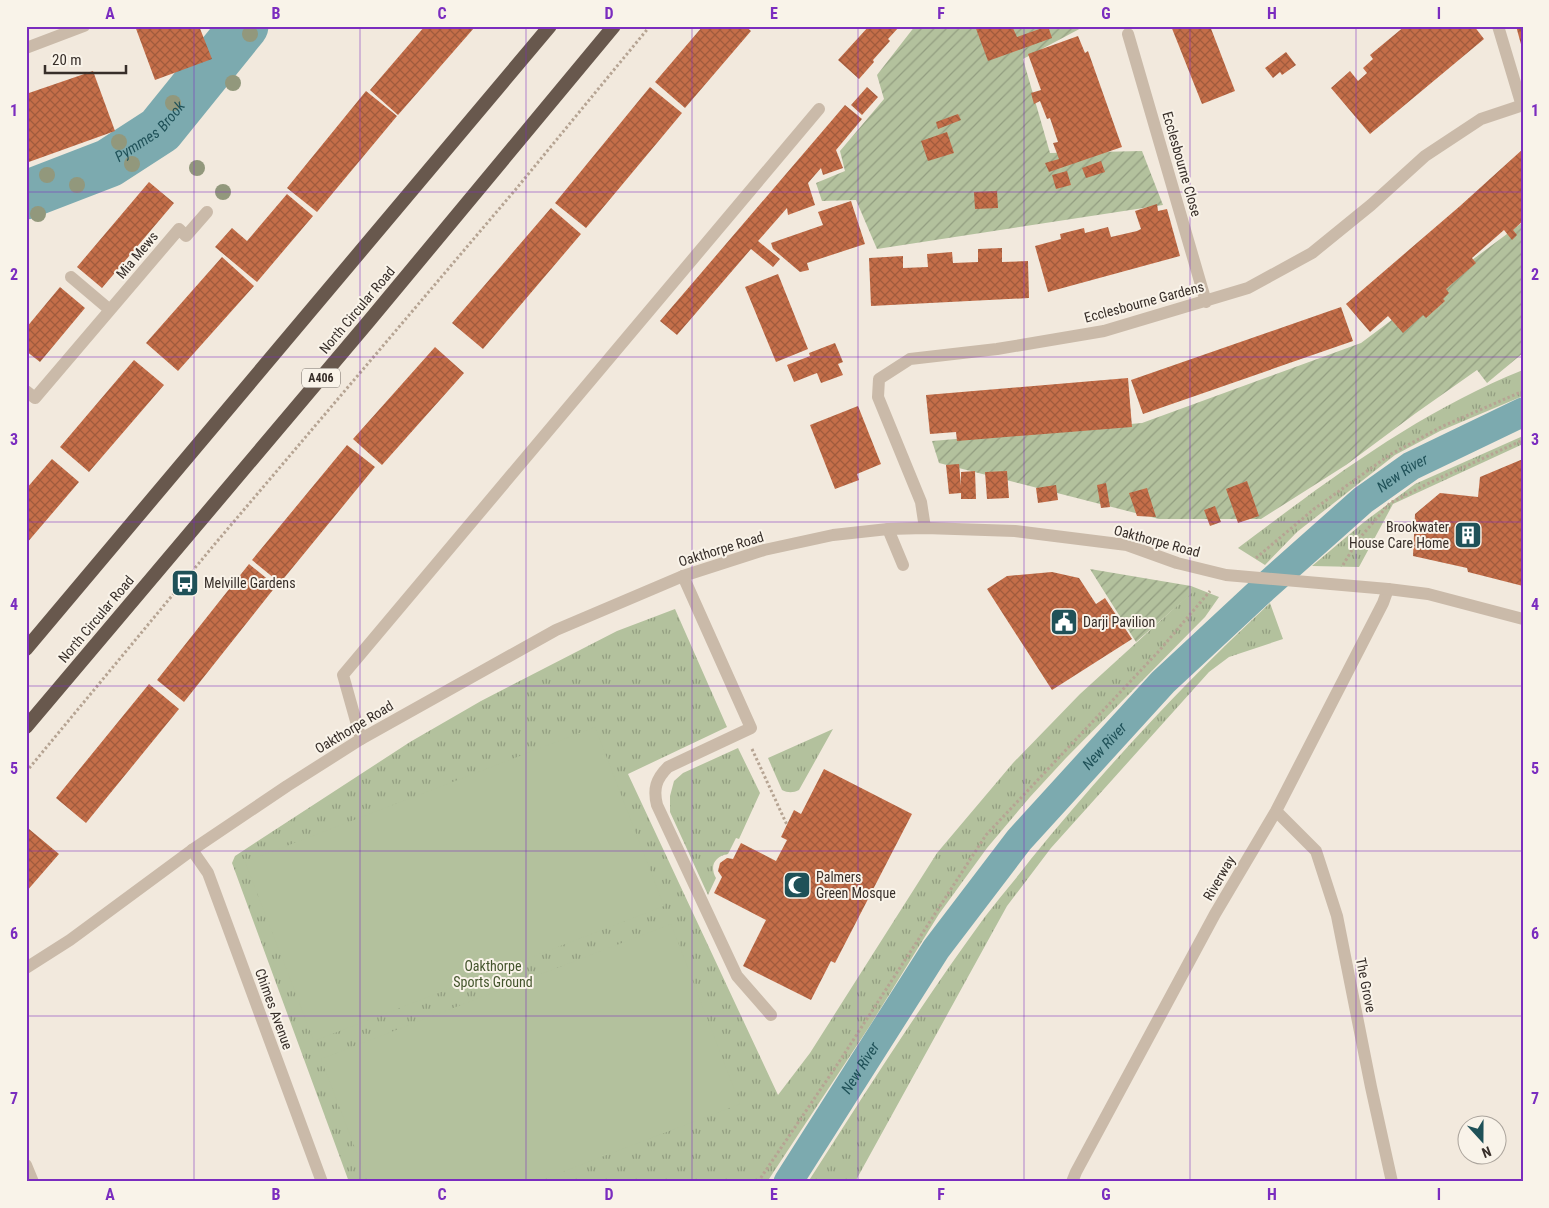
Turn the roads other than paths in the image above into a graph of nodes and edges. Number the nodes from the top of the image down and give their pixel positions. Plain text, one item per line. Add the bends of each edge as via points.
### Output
1 (84, 26) edge
2 (550, 26) edge
3 (614, 26) edge
4 (1498, 26) edge
5 (1128, 30) edge
6 (26, 48) edge
7 (1522, 105) edge
8 (819, 109) dead end
9 (207, 212) dead end
10 (71, 277) dead end
11 (1206, 302) junction
12 (110, 310) junction
13 (26, 391) edge
14 (924, 528) junction
15 (888, 529) junction
16 (903, 565) dead end
17 (683, 576) junction
18 (1388, 589) junction
19 (1523, 619) edge
20 (28, 645) edge
21 (26, 727) edge
22 (360, 739) junction
23 (1276, 811) junction
24 (192, 850) junction
25 (26, 968) edge
26 (771, 1015) dead end
27 (26, 1165) edge
28 (33, 1182) edge
29 (322, 1182) edge
30 (1072, 1182) edge
31 (1392, 1182) edge

1 - 6 street
2 - 20 highway
3 - 21 highway, North Circular Road / A406 via 370,321
4 - 7 street
5 - 11 street, Ecclesbourne Close
7 - 11 street, Ecclesbourne Gardens via 1481,119 1425,156 1372,205 1312,253 1248,288
8 - 22 street via 343,675
9 - 12 street, Mia Mews via 186,236 179,230
10 - 12 street
11 - 14 street, Ecclesbourne Gardens via 1104,331 997,349 910,359 879,379 878,397 921,502
12 - 13 street, Mia Mews via 34,398
14 - 15 street, Oakthorpe Road
14 - 18 street, Oakthorpe Road via 1015,531 1127,545 1176,563 1226,575
15 - 16 street
15 - 17 street, Oakthorpe Road via 833,535 764,550
17 - 22 street, Oakthorpe Road via 556,630
17 - 26 street via 751,728 668,767 659,776 654,795 737,976
18 - 19 street, Oakthorpe Road via 1428,594
18 - 23 street, Riverway
22 - 24 street, Oakthorpe Road
23 - 30 street, Riverway via 1215,914
23 - 31 street, The Grove via 1316,851 1337,916
24 - 25 street, Oakthorpe Road via 70,940
24 - 29 street, Chimes Avenue via 208,873
27 - 28 street

